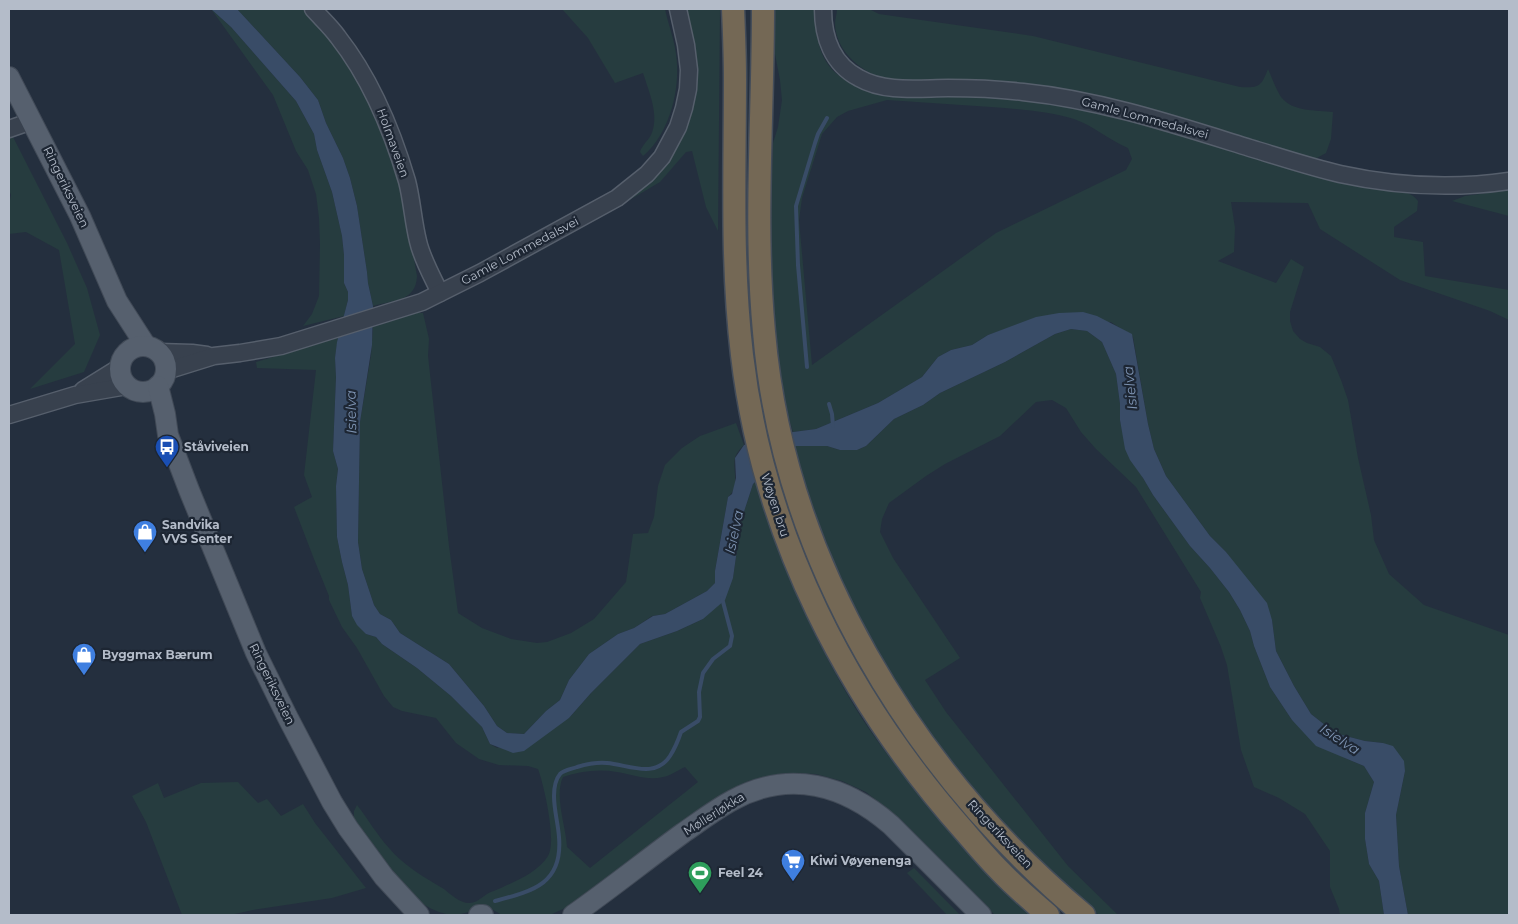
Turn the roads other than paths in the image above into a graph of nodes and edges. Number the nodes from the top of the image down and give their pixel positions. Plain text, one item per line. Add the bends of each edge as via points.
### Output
1 (313, 9) edge
2 (678, 9) edge
3 (733, 9) edge
4 (763, 9) edge
5 (823, 9) edge
6 (9, 77) edge
7 (32, 121) junction
8 (9, 129) edge
9 (1509, 181) edge
10 (440, 293) junction
11 (143, 369) junction
12 (9, 415) edge
13 (873, 667) joint
14 (854, 682) joint
15 (421, 914) edge
16 (479, 915) edge
17 (483, 915) edge
18 (573, 915) edge
19 (981, 915) edge
20 (1048, 915) edge
21 (1084, 915) edge

1 - 10 street, Holmaveien via 338,37 366,79 383,113 408,184 423,258
2 - 10 street, Gamle Lommedalsvei via 686,45 688,89 678,127 662,157 648,174 611,201
3 - 14 highway, Wøyen bru via 736,293 752,422 770,491 804,585
4 - 13 highway, Wøyen bru via 759,261 764,335 776,414 799,500 828,576
5 - 9 street, Gamle Lommedalsvei via 825,34 834,55 849,72 872,84 902,88 984,89 1071,99 1366,179 1427,185
6 - 7 main road, Ringeriksveien
7 - 8 street
7 - 11 main road, Ringeriksveien via 80,216
10 - 11 street, Gamle Lommedalsvei via 407,308 260,350
11 - 12 street via 75,395
11 - 15 main road, Ringeriksveien via 156,418 168,435 256,654 307,756 348,828 400,896
13 - 21 highway, Ringeriksveien via 894,701 971,803 1018,856
14 - 20 highway, Ringeriksveien via 906,760 951,817 1000,872
16 - 17 main road
18 - 19 main road, Møllerløkka via 661,849 734,800 752,791 789,784 826,787 862,802 891,824

